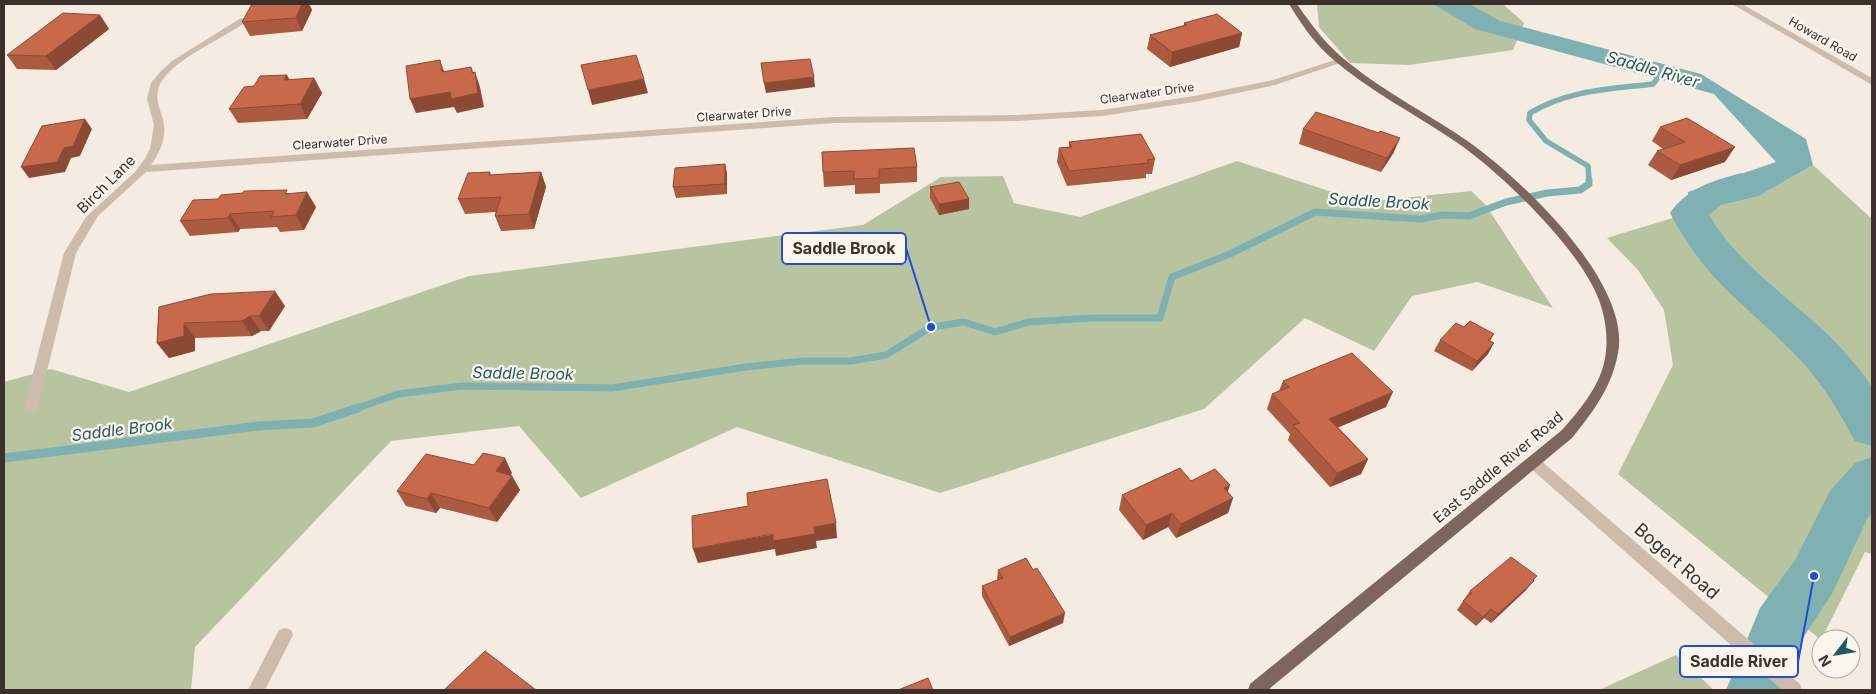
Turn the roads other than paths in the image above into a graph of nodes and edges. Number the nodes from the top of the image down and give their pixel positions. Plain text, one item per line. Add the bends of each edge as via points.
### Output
1 (1293, 4) edge
2 (1736, 4) edge
3 (241, 21) edge
4 (1341, 61) junction
5 (1872, 82) edge
6 (144, 169) junction
7 (31, 408) dead end
8 (1534, 463) junction
9 (285, 636) dead end
10 (256, 690) edge
11 (1256, 690) edge
12 (1794, 690) edge

1 - 4 main road, East Saddle River Road via 1320,41
2 - 5 street, Howard Road
3 - 6 street, Birch Lane via 229,32 175,63 156,84 152,104 159,124 157,143
4 - 6 street, Clearwater Drive via 1276,82 1194,100 1102,113 1017,118 834,120
4 - 8 main road, East Saddle River Road via 1465,144 1517,188 1571,246 1600,288 1614,335 1609,369 1583,417
6 - 7 street, Birch Lane via 80,232 70,254
8 - 11 main road, East Saddle River Road
8 - 12 street, Bogert Road
9 - 10 street

